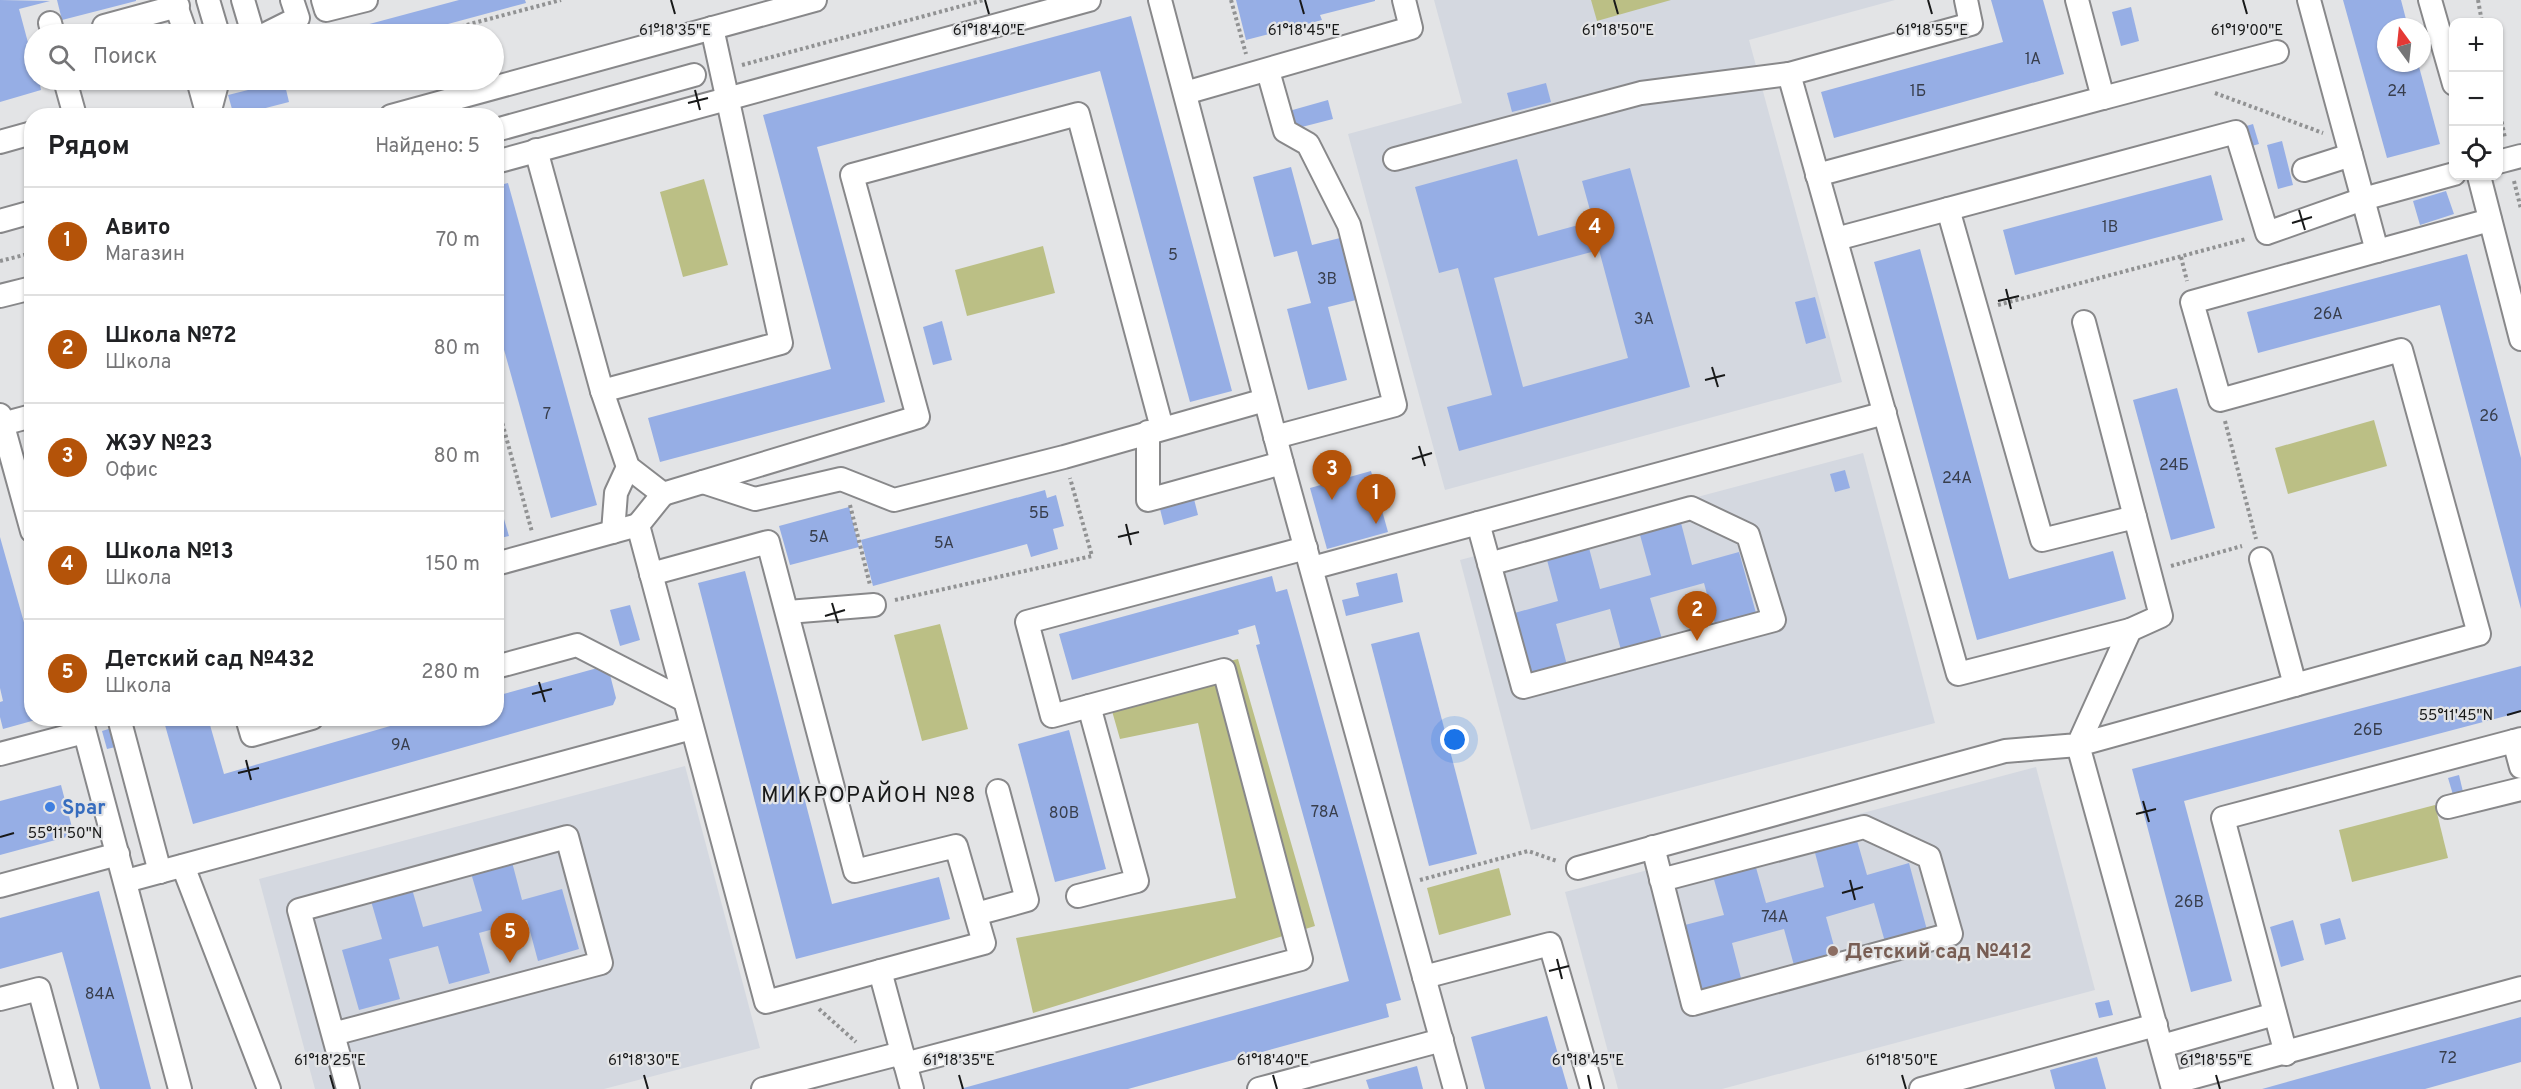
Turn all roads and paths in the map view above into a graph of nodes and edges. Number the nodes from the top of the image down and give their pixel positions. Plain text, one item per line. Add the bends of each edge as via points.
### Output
1 (208, 0) edge
2 (243, 0) edge
3 (366, 0) edge
4 (561, 0) edge
5 (815, 0) edge
6 (984, 0) edge
7 (1089, 0) edge
8 (1160, 0) edge
9 (1231, 0) edge
10 (1404, 0) edge
11 (1966, 0) edge
12 (2077, 0) edge
13 (2309, 0) edge
14 (2430, 0) edge
15 (2478, 0) edge
16 (176, 3) edge
17 (325, 5) edge
18 (295, 9) edge
19 (2481, 18) edge
20 (110, 24) edge
21 (183, 24) edge
22 (215, 24) edge
23 (250, 24) edge
24 (278, 24) edge
25 (470, 24) edge
26 (712, 28) junction
27 (2277, 52) dead end
28 (722, 70) junction
29 (2451, 72) edge
30 (1260, 73) junction
31 (1789, 74) junction
32 (694, 75) dead end
33 (2178, 79) junction
34 (504, 85) edge
35 (68, 90) edge
36 (201, 90) edge
37 (215, 90) edge
38 (486, 90) edge
39 (1185, 93) junction
40 (2103, 98) junction
41 (728, 99) junction
42 (73, 108) edge
43 (206, 108) edge
44 (210, 108) edge
45 (420, 108) edge
46 (504, 128) edge
47 (24, 135) edge
48 (0, 142) edge
49 (2349, 149) junction
50 (536, 150) junction
51 (2521, 156) edge
52 (1395, 159) dead end
53 (504, 160) edge
54 (2503, 161) edge
55 (2304, 170) dead end
56 (1817, 175) junction
57 (2449, 175) edge
58 (2480, 180) edge
59 (2363, 199) junction
60 (1948, 209) junction
61 (24, 214) edge
62 (2490, 220) junction
63 (0, 221) edge
64 (2267, 233) junction
65 (1836, 239) junction
66 (2378, 251) junction
67 (24, 255) edge
68 (0, 261) edge
69 (24, 290) edge
70 (0, 296) edge
71 (1978, 310) junction
72 (2084, 322) dead end
73 (2521, 339) edge
74 (602, 391) junction
75 (1265, 400) junction
76 (2220, 400) junction
77 (1885, 413) junction
78 (24, 417) edge
79 (1, 419) edge
80 (504, 429) edge
81 (1155, 430) junction
82 (1275, 437) junction
83 (1064, 457) junction
84 (1282, 463) junction
85 (628, 467) junction
86 (703, 482) junction
87 (844, 482) junction
88 (663, 494) junction
89 (24, 502) edge
90 (2135, 517) junction
91 (1478, 523) junction
92 (638, 525) junction
93 (613, 532) junction
94 (538, 552) junction
95 (1309, 558) junction
96 (2261, 559) dead end
97 (504, 562) edge
98 (1489, 564) junction
99 (2151, 571) junction
100 (651, 574) junction
101 (874, 605) junction
102 (788, 612) junction
103 (2130, 630) junction
104 (504, 666) edge
105 (2295, 685) junction
106 (684, 700) junction
107 (1089, 706) junction
108 (79, 726) edge
109 (82, 726) edge
110 (121, 726) edge
111 (249, 726) edge
112 (284, 726) edge
113 (692, 728) junction
114 (2517, 740) edge
115 (2078, 745) junction
116 (0, 754) edge
117 (2521, 767) edge
118 (2521, 789) edge
119 (998, 791) dead end
120 (2448, 807) dead end
121 (1653, 847) junction
122 (118, 854) junction
123 (183, 866) junction
124 (1578, 868) joint
125 (160, 872) junction
126 (1661, 880) junction
127 (126, 881) junction
128 (0, 886) edge
129 (1399, 886) junction
130 (1078, 896) dead end
131 (976, 914) junction
132 (880, 971) junction
133 (1424, 977) junction
134 (2521, 988) edge
135 (801, 993) junction
136 (0, 999) edge
137 (2275, 1014) junction
138 (333, 1034) junction
139 (2159, 1036) junction
140 (1442, 1040) junction
141 (2286, 1054) junction
142 (903, 1059) junction
143 (876, 1060) junction
144 (2173, 1086) edge
145 (66, 1089) edge
146 (180, 1089) edge
147 (269, 1089) edge
148 (348, 1089) edge
149 (763, 1089) edge
150 (912, 1089) edge
151 (1259, 1089) edge
152 (1455, 1089) edge
153 (1592, 1089) edge
154 (1921, 1089) edge

1 - 22 street
2 - 23 street
3 - 17 street
4 - 25 path
5 - 26 street
6 - 28 path
7 - 41 street
8 - 39 street
9 - 30 path
10 - 30 street via 1411,28
11 - 31 street via 1971,24
12 - 40 street
13 - 49 street
14 - 29 street
15 - 19 path
16 - 20 street
16 - 21 street
17 - 18 street
18 - 24 street
26 - 28 street
26 - 34 street
27 - 33 street
28 - 41 street
30 - 39 street
30 - 82 street via 1285,131 1308,144 1349,225 1395,405
31 - 52 street via 1641,93
31 - 56 street
32 - 46 street
33 - 40 street
33 - 49 path
35 - 42 street
36 - 43 street
37 - 44 street
38 - 45 street
39 - 75 street
40 - 56 street
41 - 50 street
41 - 74 street via 782,343
47 - 48 street
49 - 55 street
49 - 59 street
50 - 53 street
50 - 74 street
51 - 54 street
56 - 65 street
57 - 59 street
58 - 62 street
59 - 64 street
59 - 66 street
60 - 64 street via 2236,132
60 - 65 street
60 - 71 street
61 - 63 street
62 - 66 street
62 - 73 street
64 - 71 path
65 - 77 street
66 - 76 street via 2192,302
67 - 68 path
69 - 70 street
71 - 90 street via 2042,540
72 - 90 street
74 - 85 street
75 - 81 street
75 - 82 street
76 - 99 path via 2257,542
76 - 105 street via 2401,350 2479,634
77 - 91 street
77 - 103 street via 1958,674
78 - 79 street
79 - 89 street
80 - 94 path
81 - 83 street
81 - 84 street via 1148,500
81 - 86 street via 1077,114 852,175 918,417
82 - 84 street
83 - 87 street via 894,500
83 - 101 path via 1092,556
84 - 95 street
85 - 88 street
85 - 93 street via 616,493
86 - 87 street via 755,499 841,479
86 - 88 street
87 - 101 path
88 - 92 street
90 - 99 street
91 - 95 street
91 - 98 street
92 - 93 street
92 - 100 street
93 - 94 street
94 - 97 street
95 - 107 street via 1027,622 1052,716
95 - 129 street
96 - 105 street
98 - 98 street via 1523,687 1774,620 1748,534 1691,508
99 - 103 street via 2161,616
100 - 102 street via 768,542
100 - 106 street
101 - 102 street
102 - 131 street via 855,872 956,846
103 - 115 street
104 - 106 street via 578,645
105 - 115 street
106 - 113 street
107 - 130 street via 1137,881
107 - 142 street via 1224,670 1301,958
108 - 116 street
109 - 122 street
110 - 125 street
111 - 112 street via 252,735
113 - 123 street
113 - 135 street via 766,1002
114 - 117 street
114 - 137 street via 2223,818
115 - 121 street via 2005,751
115 - 139 street
118 - 120 street
119 - 131 street via 1027,900
121 - 124 street
121 - 126 street
122 - 127 street
122 - 128 street
123 - 125 street
123 - 147 street
124 - 129 path via 1528,851
125 - 127 street
126 - 126 street via 1693,1004 1951,934 1929,857 1864,827
127 - 146 street
129 - 133 street
131 - 132 street via 984,943
132 - 135 street
132 - 142 street
133 - 140 street
133 - 153 street via 1550,944
134 - 141 street
135 - 143 path
136 - 145 street via 39,989
137 - 139 street
137 - 141 street
138 - 138 street via 299,910 567,837 601,963
138 - 148 street
139 - 144 street
139 - 154 street
140 - 151 street
140 - 152 street
141 - 144 street
142 - 143 street
142 - 150 street
143 - 149 street

